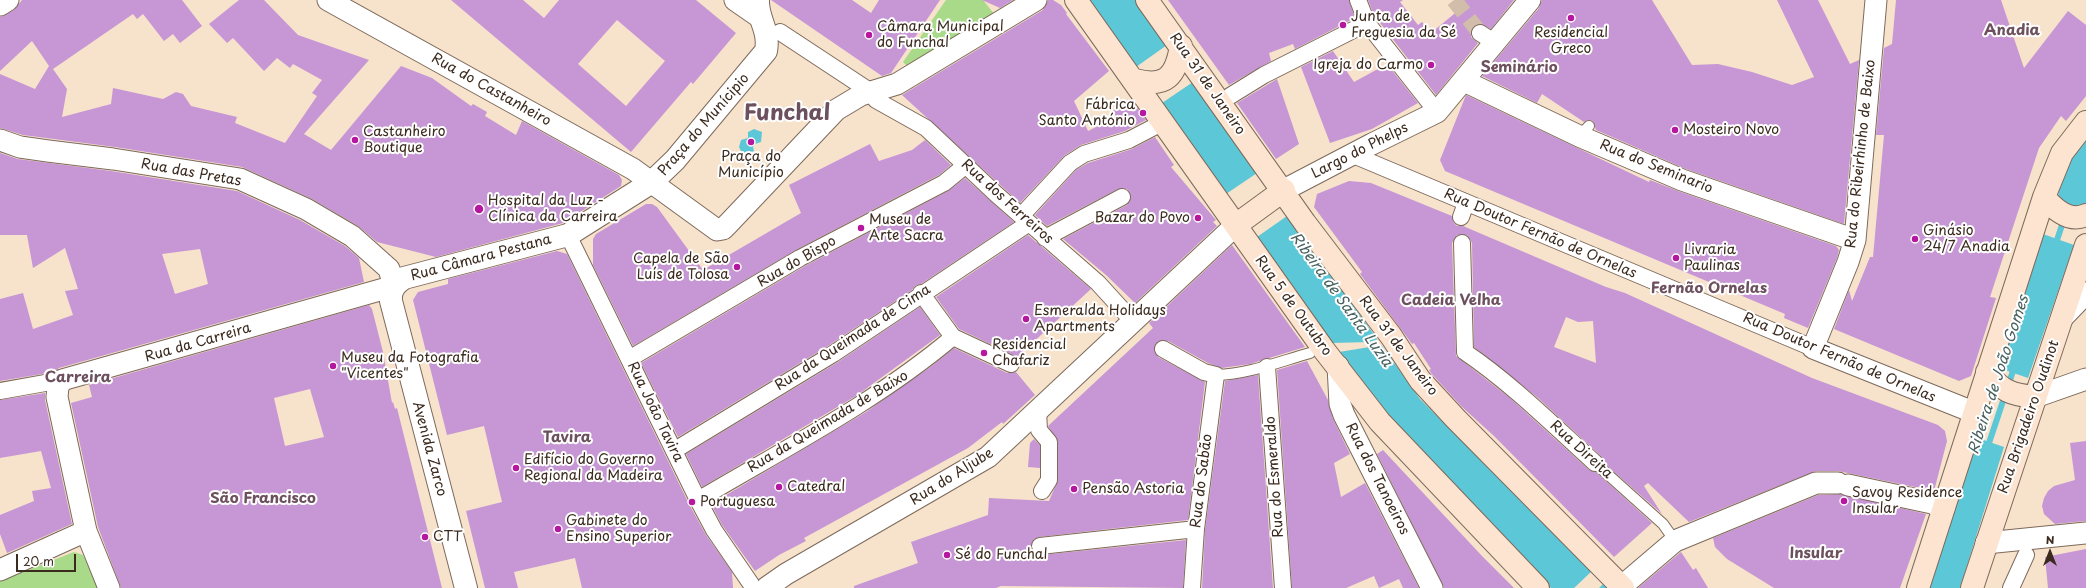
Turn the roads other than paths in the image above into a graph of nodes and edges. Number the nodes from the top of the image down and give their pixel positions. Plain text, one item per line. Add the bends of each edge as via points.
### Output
1 (8, 0) edge
2 (328, 0) edge
3 (736, 0) edge
4 (1036, 0) edge
5 (1076, 0) edge
6 (1147, 0) edge
7 (1358, 0) edge
8 (1530, 0) edge
9 (1876, 0) edge
10 (0, 5) edge
11 (760, 9) edge
12 (1366, 22) junction
13 (780, 32) dead end
14 (1179, 53) junction
15 (1464, 81) junction
16 (1141, 82) junction
17 (865, 88) dead end
18 (1230, 96) dead end
19 (876, 100) dead end
20 (1437, 112) junction
21 (2086, 122) edge
22 (1154, 127) dead end
23 (0, 140) edge
24 (1351, 154) junction
25 (966, 165) junction
26 (652, 182) junction
27 (1279, 194) junction
28 (1122, 197) dead end
29 (2048, 202) junction
30 (2084, 216) edge
31 (1025, 220) junction
32 (1240, 221) junction
33 (568, 235) junction
34 (1045, 238) junction
35 (1855, 240) junction
36 (1462, 243) dead end
37 (2086, 245) edge
38 (394, 286) junction
39 (921, 293) junction
40 (2086, 293) edge
41 (1128, 316) dead end
42 (2064, 316) junction
43 (953, 337) junction
44 (1813, 348) junction
45 (1164, 349) dead end
46 (1310, 353) dead end
47 (629, 359) junction
48 (1011, 364) dead end
49 (1338, 366) junction
50 (1267, 367) junction
51 (1216, 375) junction
52 (1991, 377) junction
53 (2086, 379) edge
54 (62, 380) junction
55 (0, 391) edge
56 (2028, 396) junction
57 (1038, 411) junction
58 (1973, 412) junction
59 (675, 450) junction
60 (1595, 463) joint
61 (1042, 491) dead end
62 (698, 500) junction
63 (1944, 508) junction
64 (1196, 529) junction
65 (86, 531) junction
66 (2086, 533) edge
67 (1684, 538) junction
68 (1986, 543) junction
69 (1040, 546) dead end
70 (2026, 555) dead end
71 (0, 570) edge
72 (758, 586) edge
73 (1622, 587) edge
74 (109, 588) edge
75 (466, 588) edge
76 (780, 588) edge
77 (784, 588) edge
78 (1192, 588) edge
79 (1283, 588) edge
80 (1432, 588) edge
81 (1538, 588) edge
82 (1918, 588) edge
83 (1972, 588) edge
84 (2011, 588) edge

1 - 10 street
2 - 26 street, Rua do Castanheiro via 633,169
3 - 11 street
4 - 26 street, Praça do Munícipio via 897,84 861,95 836,110 723,229 712,228
5 - 16 main road, Rua 5 de Outubro
6 - 14 main road, Rua 31 de Janeiro
7 - 12 street
8 - 15 street via 1487,38
9 - 35 street, Rua do Ribeirhinho de Baixo
11 - 26 street, Praça do Munícipio via 767,43 762,57 675,160
12 - 18 street via 1264,75
12 - 20 street
13 - 17 street
14 - 16 main road via 1169,77 1155,84
14 - 27 main road, Rua 31 de Janeiro
15 - 20 street
15 - 35 street, Rua do Seminario via 1584,131 1682,180
16 - 32 main road, Rua 5 de Outubro
19 - 25 street, Rua dos Ferreiros via 926,128
20 - 24 street, Largo do Phelps
21 - 29 main road via 2062,153
22 - 31 street, Rua da Queimada de Cima via 1129,140 1084,154 1070,163
23 - 38 street, Rua das Pretas via 48,152 113,159 240,179 306,209 352,236 389,269
24 - 27 street, Largo do Phelps
24 - 44 street, Rua Doutor Fernão de Ornelas via 1464,210
25 - 31 street, Rua dos Ferreiros
25 - 47 street, Rua do Bispo via 944,183 800,258
26 - 33 street, Rua Câmara Pestana
27 - 32 main road
27 - 73 main road, Rua 31 de Janeiro via 1306,223 1391,336 1420,380
28 - 34 street
29 - 30 main road via 2060,213 2075,217
29 - 52 main road
31 - 34 street, Rua dos Ferreiros
31 - 39 street, Rua da Queimada de Cima
32 - 49 main road, Rua 5 de Outubro via 1324,350
32 - 57 street, Rua do Aljube
33 - 38 street, Rua Câmara Pestana via 404,278
33 - 47 street, Rua João Tavira
34 - 41 street, Rua dos Ferreiros via 1098,283
35 - 44 street, Rua do Ribeirhinho de Baixo
36 - 60 street, Rua Direita via 1466,352 1525,399
37 - 42 main road, Rua Brigadeiro Oudinot
38 - 54 street, Rua da Carreira
38 - 75 street, Avenida Zarco via 390,294 391,301
39 - 43 street
39 - 59 street, Rua da Queimada de Cima via 833,354
40 - 42 street
42 - 56 main road, Rua Brigadeiro Oudinot
43 - 48 street
43 - 62 street, Rua da Queimada de Baixo via 923,362 843,415
44 - 58 street, Rua Doutor Fernão de Ornelas
45 - 51 street via 1204,372
46 - 50 lane
47 - 59 street, Rua João Tavira
49 - 80 street, Rua dos Tanoeiros via 1340,404 1344,415
49 - 81 main road, Rua 5 de Outubro via 1380,422
50 - 51 lane via 1236,374
50 - 79 street, Rua do Esmeraldo
51 - 64 street, Rua do Sabão
52 - 56 main road via 2004,390
52 - 58 main road
53 - 56 street
54 - 55 street, Rua da Carreira
54 - 65 street via 57,397
56 - 68 main road, Rua Brigadeiro Oudinot
57 - 61 street via 1039,430 1049,442 1049,480
57 - 72 street, Rua do Aljube via 988,457 786,574
58 - 63 main road
59 - 62 street, Rua João Tavira
60 - 67 lane, Rua Direita via 1663,524
62 - 72 street, Rua João Tavira via 714,530
63 - 67 street via 1932,503 1843,484 1816,483
63 - 82 main road
64 - 69 street
64 - 78 street, Rua do Sabão
65 - 71 street
65 - 74 street
66 - 68 street
67 - 73 street
68 - 83 main road, Rua Brigadeiro Oudinot
70 - 84 street
76 - 77 street

